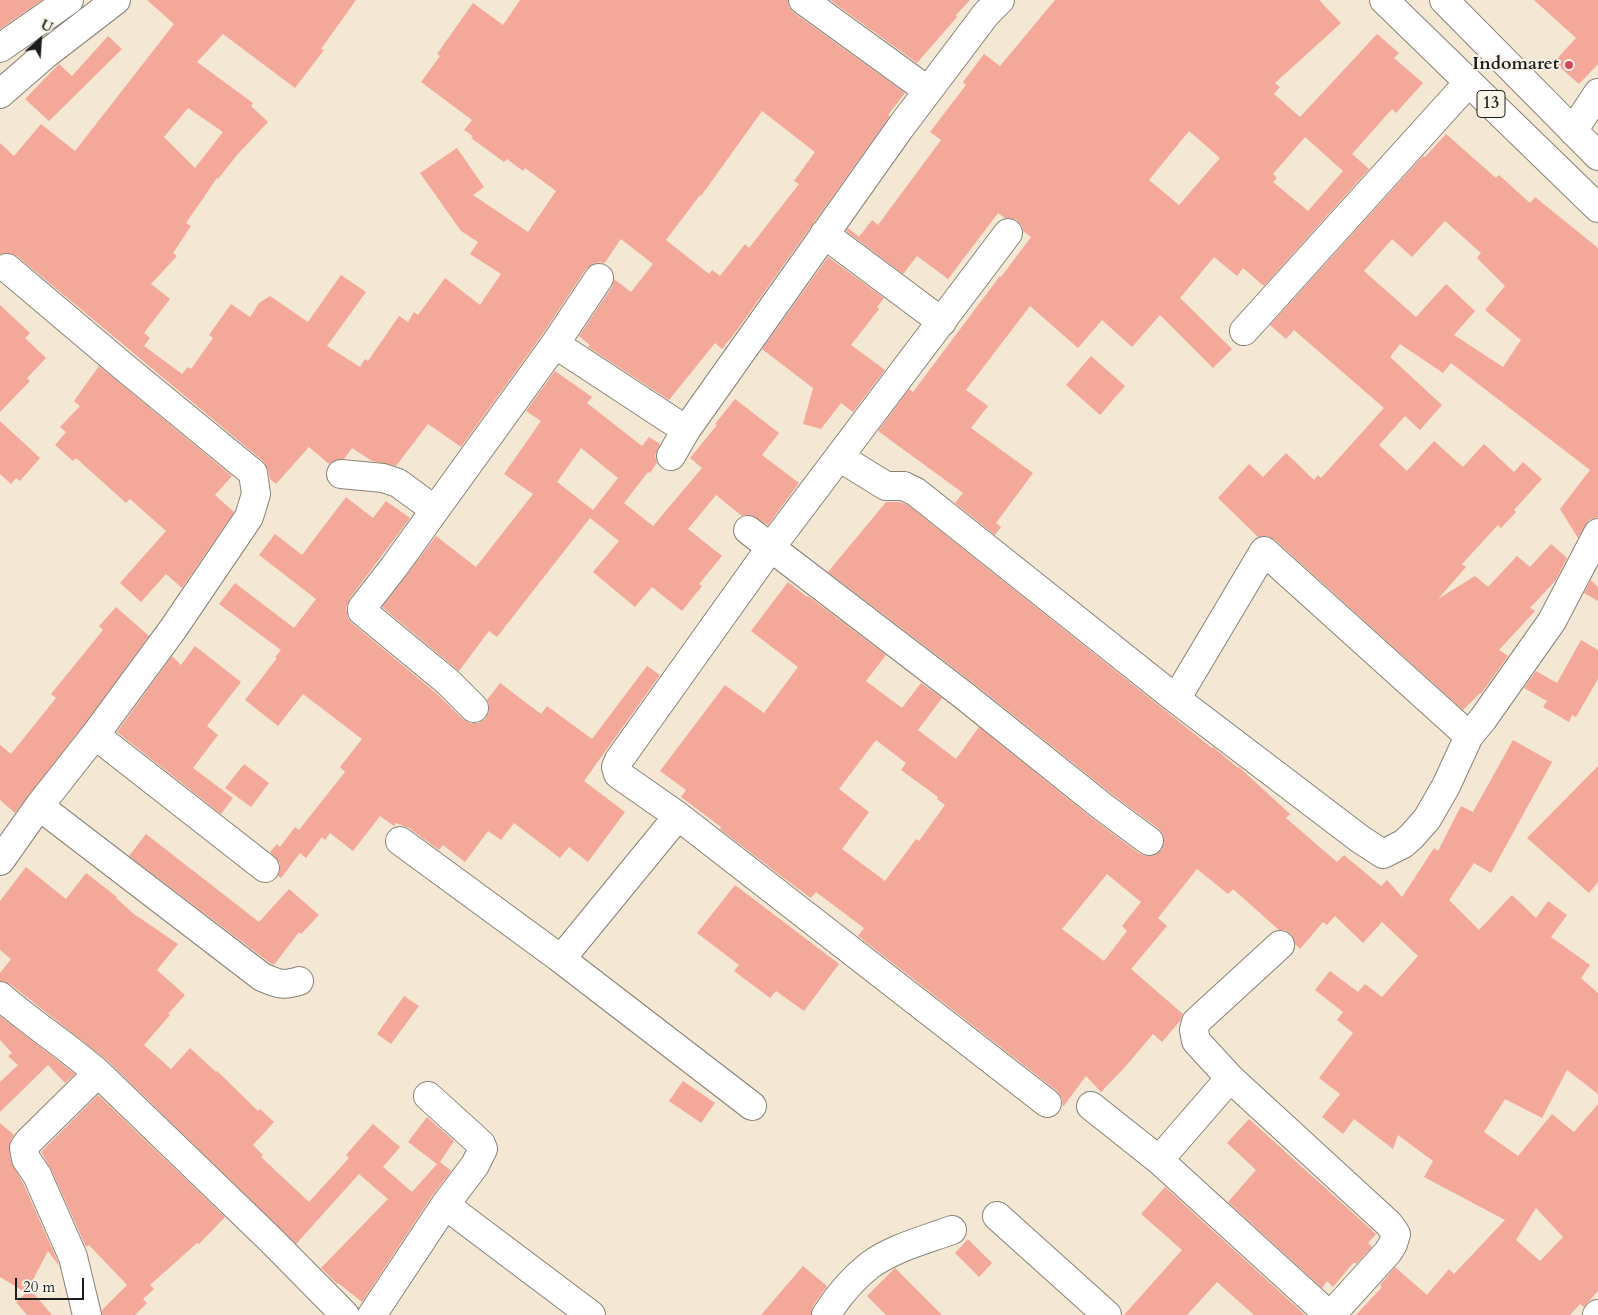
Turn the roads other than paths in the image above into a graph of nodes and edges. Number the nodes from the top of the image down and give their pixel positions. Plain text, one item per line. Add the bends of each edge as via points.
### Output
1 (69, 0) edge
2 (116, 0) edge
3 (802, 0) edge
4 (1000, 0) edge
5 (1384, 0) edge
6 (1444, 0) edge
7 (0, 48) edge
8 (1468, 82) junction
9 (928, 90) junction
10 (1598, 93) edge
11 (0, 94) edge
12 (1573, 131) junction
13 (1598, 156) edge
14 (1598, 208) edge
15 (1008, 233) dead end
16 (824, 234) junction
17 (7, 268) dead end
18 (599, 278) dead end
19 (942, 322) junction
20 (1244, 331) dead end
21 (555, 344) junction
22 (686, 430) junction
23 (670, 456) dead end
24 (839, 457) junction
25 (341, 474) dead end
26 (435, 510) junction
27 (748, 530) dead end
28 (1598, 533) edge
29 (771, 547) junction
30 (1176, 699) junction
31 (474, 708) dead end
32 (95, 735) junction
33 (1469, 736) junction
34 (39, 806) junction
35 (678, 816) junction
36 (400, 841) dead end
37 (1149, 842) dead end
38 (0, 861) edge
39 (265, 868) dead end
40 (1280, 945) dead end
41 (561, 959) junction
42 (299, 981) dead end
43 (0, 996) edge
44 (98, 1073) junction
45 (1230, 1078) junction
46 (428, 1096) dead end
47 (1048, 1103) dead end
48 (752, 1106) dead end
49 (1090, 1106) dead end
50 (1158, 1160) junction
51 (445, 1204) junction
52 (997, 1216) dead end
53 (952, 1230) dead end
54 (87, 1315) edge
55 (345, 1315) edge
56 (372, 1315) edge
57 (591, 1315) edge
58 (826, 1315) edge
59 (1107, 1315) edge
60 (1330, 1315) edge

1 - 7 main road
2 - 11 main road
3 - 9 main road
4 - 9 main road
5 - 8 main road, 13
6 - 12 main road, 13
8 - 14 main road, 13
8 - 20 main road
9 - 16 main road
10 - 12 main road
12 - 13 main road, 13
15 - 19 main road
16 - 19 main road
16 - 22 main road
17 - 32 main road via 253,473 256,494 250,517
18 - 21 main road
19 - 24 main road
21 - 22 main road
21 - 26 main road
22 - 23 main road
24 - 29 main road
24 - 30 main road via 886,486 904,486 916,492
25 - 26 main road via 383,478 398,483
26 - 31 main road via 362,611 448,682
27 - 29 main road
28 - 33 main road via 1552,621
29 - 35 main road via 616,767 618,774
29 - 37 main road
30 - 33 main road via 1383,854 1412,837 1427,819
30 - 33 main road via 1264,551
32 - 34 main road
32 - 39 main road
34 - 38 main road
34 - 42 main road via 262,977 280,984
35 - 41 main road
35 - 47 main road
36 - 41 main road
40 - 45 main road via 1196,1022 1196,1041
41 - 48 main road
43 - 44 main road
44 - 54 main road via 24,1148 26,1159 37,1175 73,1257
44 - 55 main road
45 - 50 main road
45 - 60 main road via 1396,1234 1388,1252
46 - 51 main road via 483,1149 475,1165
49 - 50 main road
50 - 60 main road
51 - 56 main road
51 - 57 main road
52 - 59 main road
53 - 58 main road via 893,1252 869,1266 844,1289

